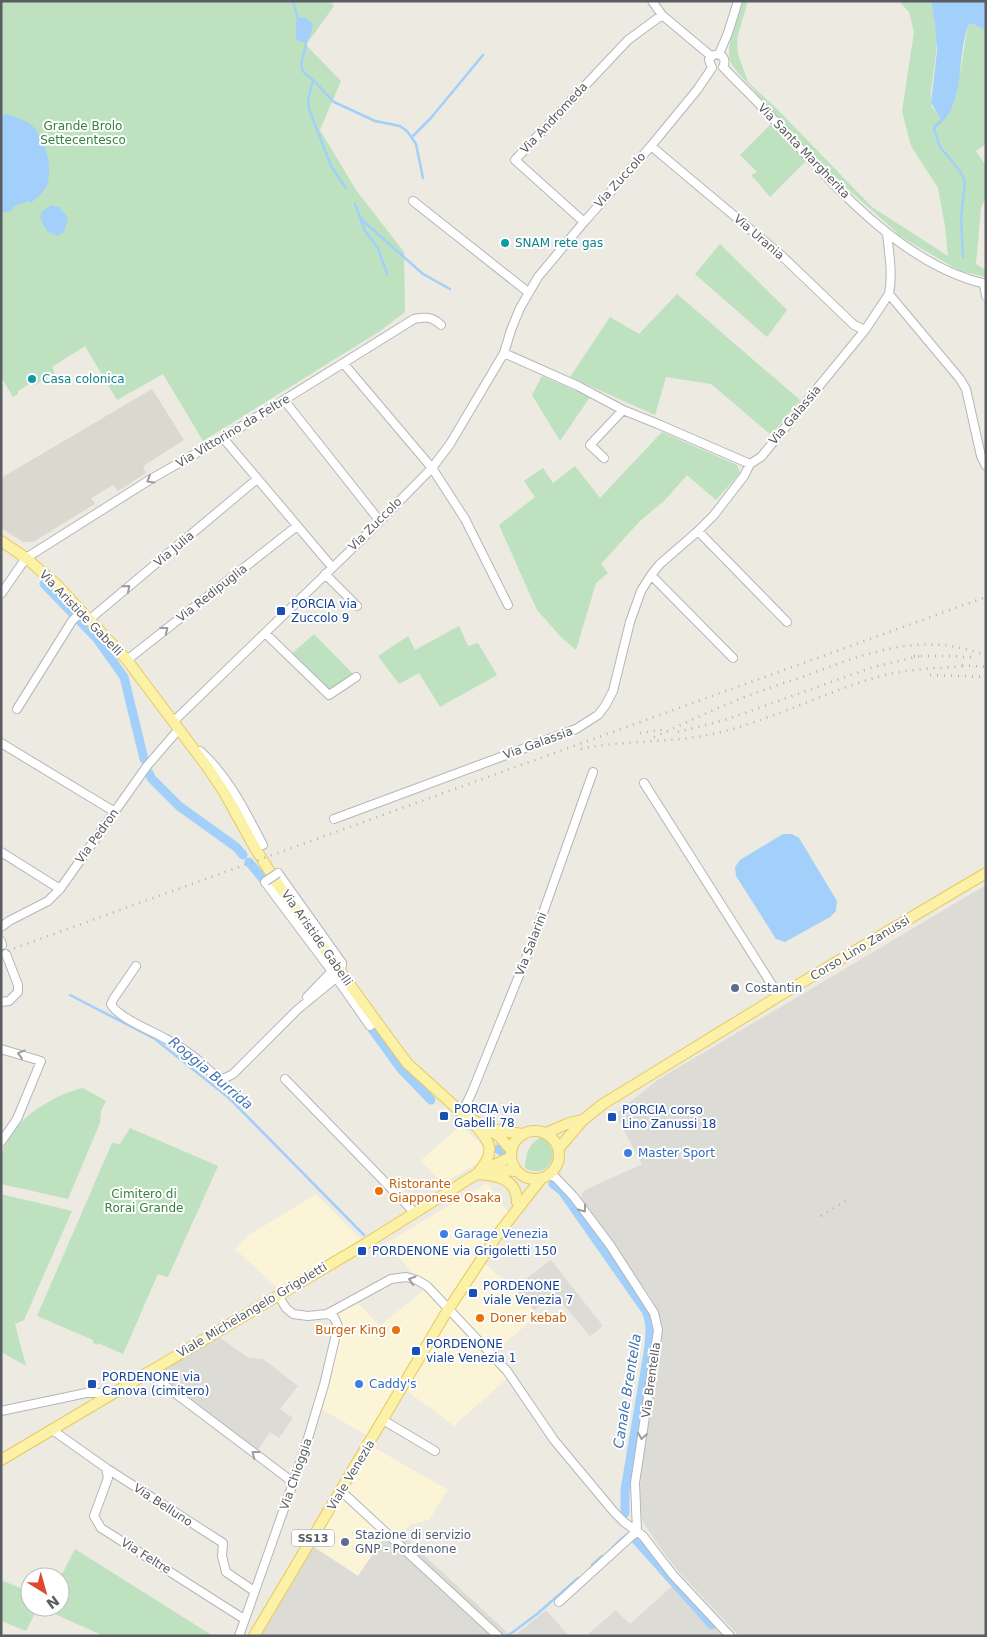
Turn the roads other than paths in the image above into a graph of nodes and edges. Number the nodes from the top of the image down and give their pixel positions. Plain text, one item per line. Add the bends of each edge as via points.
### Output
1 (652, 1) edge
2 (738, 1) edge
3 (662, 15) junction
4 (715, 55) junction
5 (723, 67) junction
6 (712, 68) junction
7 (651, 146) junction
8 (413, 201) dead end
9 (584, 222) junction
10 (887, 233) junction
11 (985, 284) edge
12 (528, 292) junction
13 (889, 294) junction
14 (986, 296) edge
15 (441, 325) dead end
16 (865, 330) junction
17 (504, 353) junction
18 (344, 364) junction
19 (284, 400) junction
20 (623, 410) junction
21 (223, 438) junction
22 (604, 458) dead end
23 (750, 464) junction
24 (986, 466) edge
25 (432, 468) junction
26 (257, 479) junction
27 (379, 520) junction
28 (297, 526) junction
29 (698, 531) junction
30 (1, 541) edge
31 (26, 558) junction
32 (332, 567) junction
33 (326, 574) junction
34 (651, 575) junction
35 (5, 583) edge
36 (1, 594) edge
37 (508, 605) dead end
38 (356, 606) dead end
39 (77, 616) junction
40 (90, 619) junction
41 (787, 622) dead end
42 (265, 633) junction
43 (733, 658) dead end
44 (127, 660) junction
45 (356, 677) dead end
46 (17, 709) dead end
47 (176, 725) junction
48 (189, 742) junction
49 (1, 743) edge
50 (592, 772) dead end
51 (644, 783) dead end
52 (115, 812) junction
53 (334, 819) dead end
54 (263, 845) dead end
55 (1, 852) edge
56 (986, 873) edge
57 (60, 889) junction
58 (1, 927) edge
59 (6, 954) dead end
60 (136, 966) dead end
61 (337, 972) junction
62 (779, 996) junction
63 (1, 1002) edge
64 (1, 1049) edge
65 (285, 1079) dead end
66 (465, 1115) junction
67 (583, 1120) junction
68 (489, 1129) junction
69 (546, 1133) junction
70 (522, 1134) junction
71 (1, 1142) edge
72 (558, 1148) junction
73 (511, 1154) junction
74 (519, 1173) junction
75 (477, 1174) junction
76 (545, 1177) junction
77 (517, 1202) junction
78 (415, 1213) junction
79 (507, 1223) junction
80 (278, 1295) junction
81 (447, 1311) junction
82 (326, 1314) junction
83 (147, 1372) junction
84 (112, 1393) junction
85 (1, 1411) edge
86 (383, 1420) junction
87 (52, 1429) junction
88 (435, 1451) dead end
89 (1, 1460) edge
90 (106, 1468) junction
91 (294, 1483) junction
92 (341, 1491) junction
93 (637, 1531) junction
94 (254, 1591) junction
95 (559, 1602) dead end
96 (244, 1619) junction
97 (239, 1636) edge
98 (254, 1636) edge
99 (498, 1636) edge
100 (730, 1636) edge

1 - 3 street
2 - 4 street via 728,33
3 - 4 street
3 - 9 street, Via Andromeda via 628,40 515,160
4 - 5 street via 723,57
4 - 6 street via 709,62
5 - 6 street
5 - 10 street, Via Santa Margherita via 805,154
6 - 7 street, Via Zuccolo
7 - 9 street, Via Zuccolo
7 - 16 street, Via Urania via 781,255 854,325
8 - 12 street
9 - 12 street, Via Zuccolo
10 - 11 street, Via Santa Margherita via 954,274
10 - 13 street via 891,268
11 - 14 street
12 - 17 street, Via Zuccolo
13 - 16 street, Via Galassia
13 - 24 street via 966,389
15 - 18 street, Via Vittorino da Feltre via 434,318 414,319
16 - 23 street, Via Galassia via 761,456
17 - 20 street
17 - 25 street, Via Zuccolo via 450,444
18 - 19 street, Via Vittorino da Feltre
18 - 25 street
19 - 21 street, Via Vittorino da Feltre
19 - 27 street
20 - 22 street via 590,445
20 - 23 street
21 - 26 street
21 -> 31 street, Via Vittorino da Feltre
23 - 29 street, Via Galassia via 725,502
25 - 27 street, Via Zuccolo
25 - 37 street via 466,520
26 - 28 street
40 -> 26 street, Via Julia
27 - 32 street, Via Zuccolo
28 - 32 street
44 -> 28 street, Via Redipuglia
29 - 34 street, Via Galassia
29 - 41 street
30 - 31 main road, Via Aristide Gabelli
31 - 35 street
31 - 39 main road, Via Aristide Gabelli via 55,583
32 - 33 street, Via Zuccolo
33 - 38 street
33 - 42 street, Via Zuccolo
34 - 43 street
34 - 53 street, Via Galassia via 641,591 630,622 612,691 605,706 589,722
35 - 36 street
39 - 40 main road, Via Aristide Gabelli
39 - 46 street
40 - 44 main road, Via Aristide Gabelli
42 - 45 street via 329,695
42 - 47 street, Via Zuccolo
44 - 47 main road, Via Aristide Gabelli
47 - 48 main road, Via Aristide Gabelli
47 - 52 street, Via Pedron
48 - 54 street, Via Aristide Gabelli via 216,765 238,797
48 - 61 main road, Via Aristide Gabelli
49 - 52 street
50 - 66 street, Via Salarini via 533,941
51 - 62 street
52 - 57 street, Via Pedron
55 - 57 street
56 - 62 main road, Corso Lino Zanussi
57 - 58 street, Via Pedron via 48,901
59 - 63 street via 18,992 9,1001
60 - 61 street via 114,998 113,1007 225,1079
61 - 61 street, bridge via 342,963 278,873 266,881
61 - 66 main road, Via Aristide Gabelli via 407,1063
62 - 67 main road, Corso Lino Zanussi via 603,1104
71 -> 64 street via 17,1119 41,1061
65 - 78 street
66 - 68 main road, Via Aristide Gabelli
66 - 75 main road, Via Aristide Gabelli via 488,1142 490,1156
67 - 69 main road, Corso Lino Zanussi
67 - 72 main road, Corso Lino Zanussi
68 - 70 main road, Via Aristide Gabelli
68 - 73 main road, Via Aristide Gabelli via 499,1136
69 - 70 main road via 534,1130
69 - 72 main road
70 - 73 main road
72 - 76 main road via 558,1165
73 - 74 main road
73 - 75 main road
74 - 75 main road via 498,1170
74 - 76 main road via 534,1180
74 - 77 main road
75 - 77 main road via 495,1175 507,1181 516,1191
75 - 78 main road
76 - 79 main road
76 -> 93 street, Via Brentella via 574,1196 654,1313 658,1330 635,1483
77 - 79 main road
78 - 80 main road, Viale Michelangelo Grigoletti
79 - 81 main road, SS13
80 - 82 street via 293,1314
80 - 83 main road, Viale Michelangelo Grigoletti
81 -> 82 street via 427,1286 406,1277 391,1279
81 - 86 main road, Viale Venezia / SS13
81 - 93 street via 507,1370 554,1440 624,1522
82 - 91 street, Via Chioggia via 334,1317 338,1326
83 - 84 main road, Viale Michelangelo Grigoletti
91 -> 83 street
84 - 85 street via 86,1394
84 - 87 main road, Viale Michelangelo Grigoletti
86 - 88 street
86 - 92 main road, Viale Venezia / SS13
87 - 89 main road, Viale Michelangelo Grigoletti
87 - 90 street, Via Belluno
90 - 94 street, Via Belluno via 223,1543 226,1572
90 - 96 street, Via Feltre via 108,1478 94,1516 101,1528
91 - 94 street, Via Chioggia
92 - 98 main road, Viale Venezia / SS13
92 - 99 street
93 - 95 street
93 - 100 street
94 - 96 street, Via Chioggia
96 - 97 street, Via Chioggia

